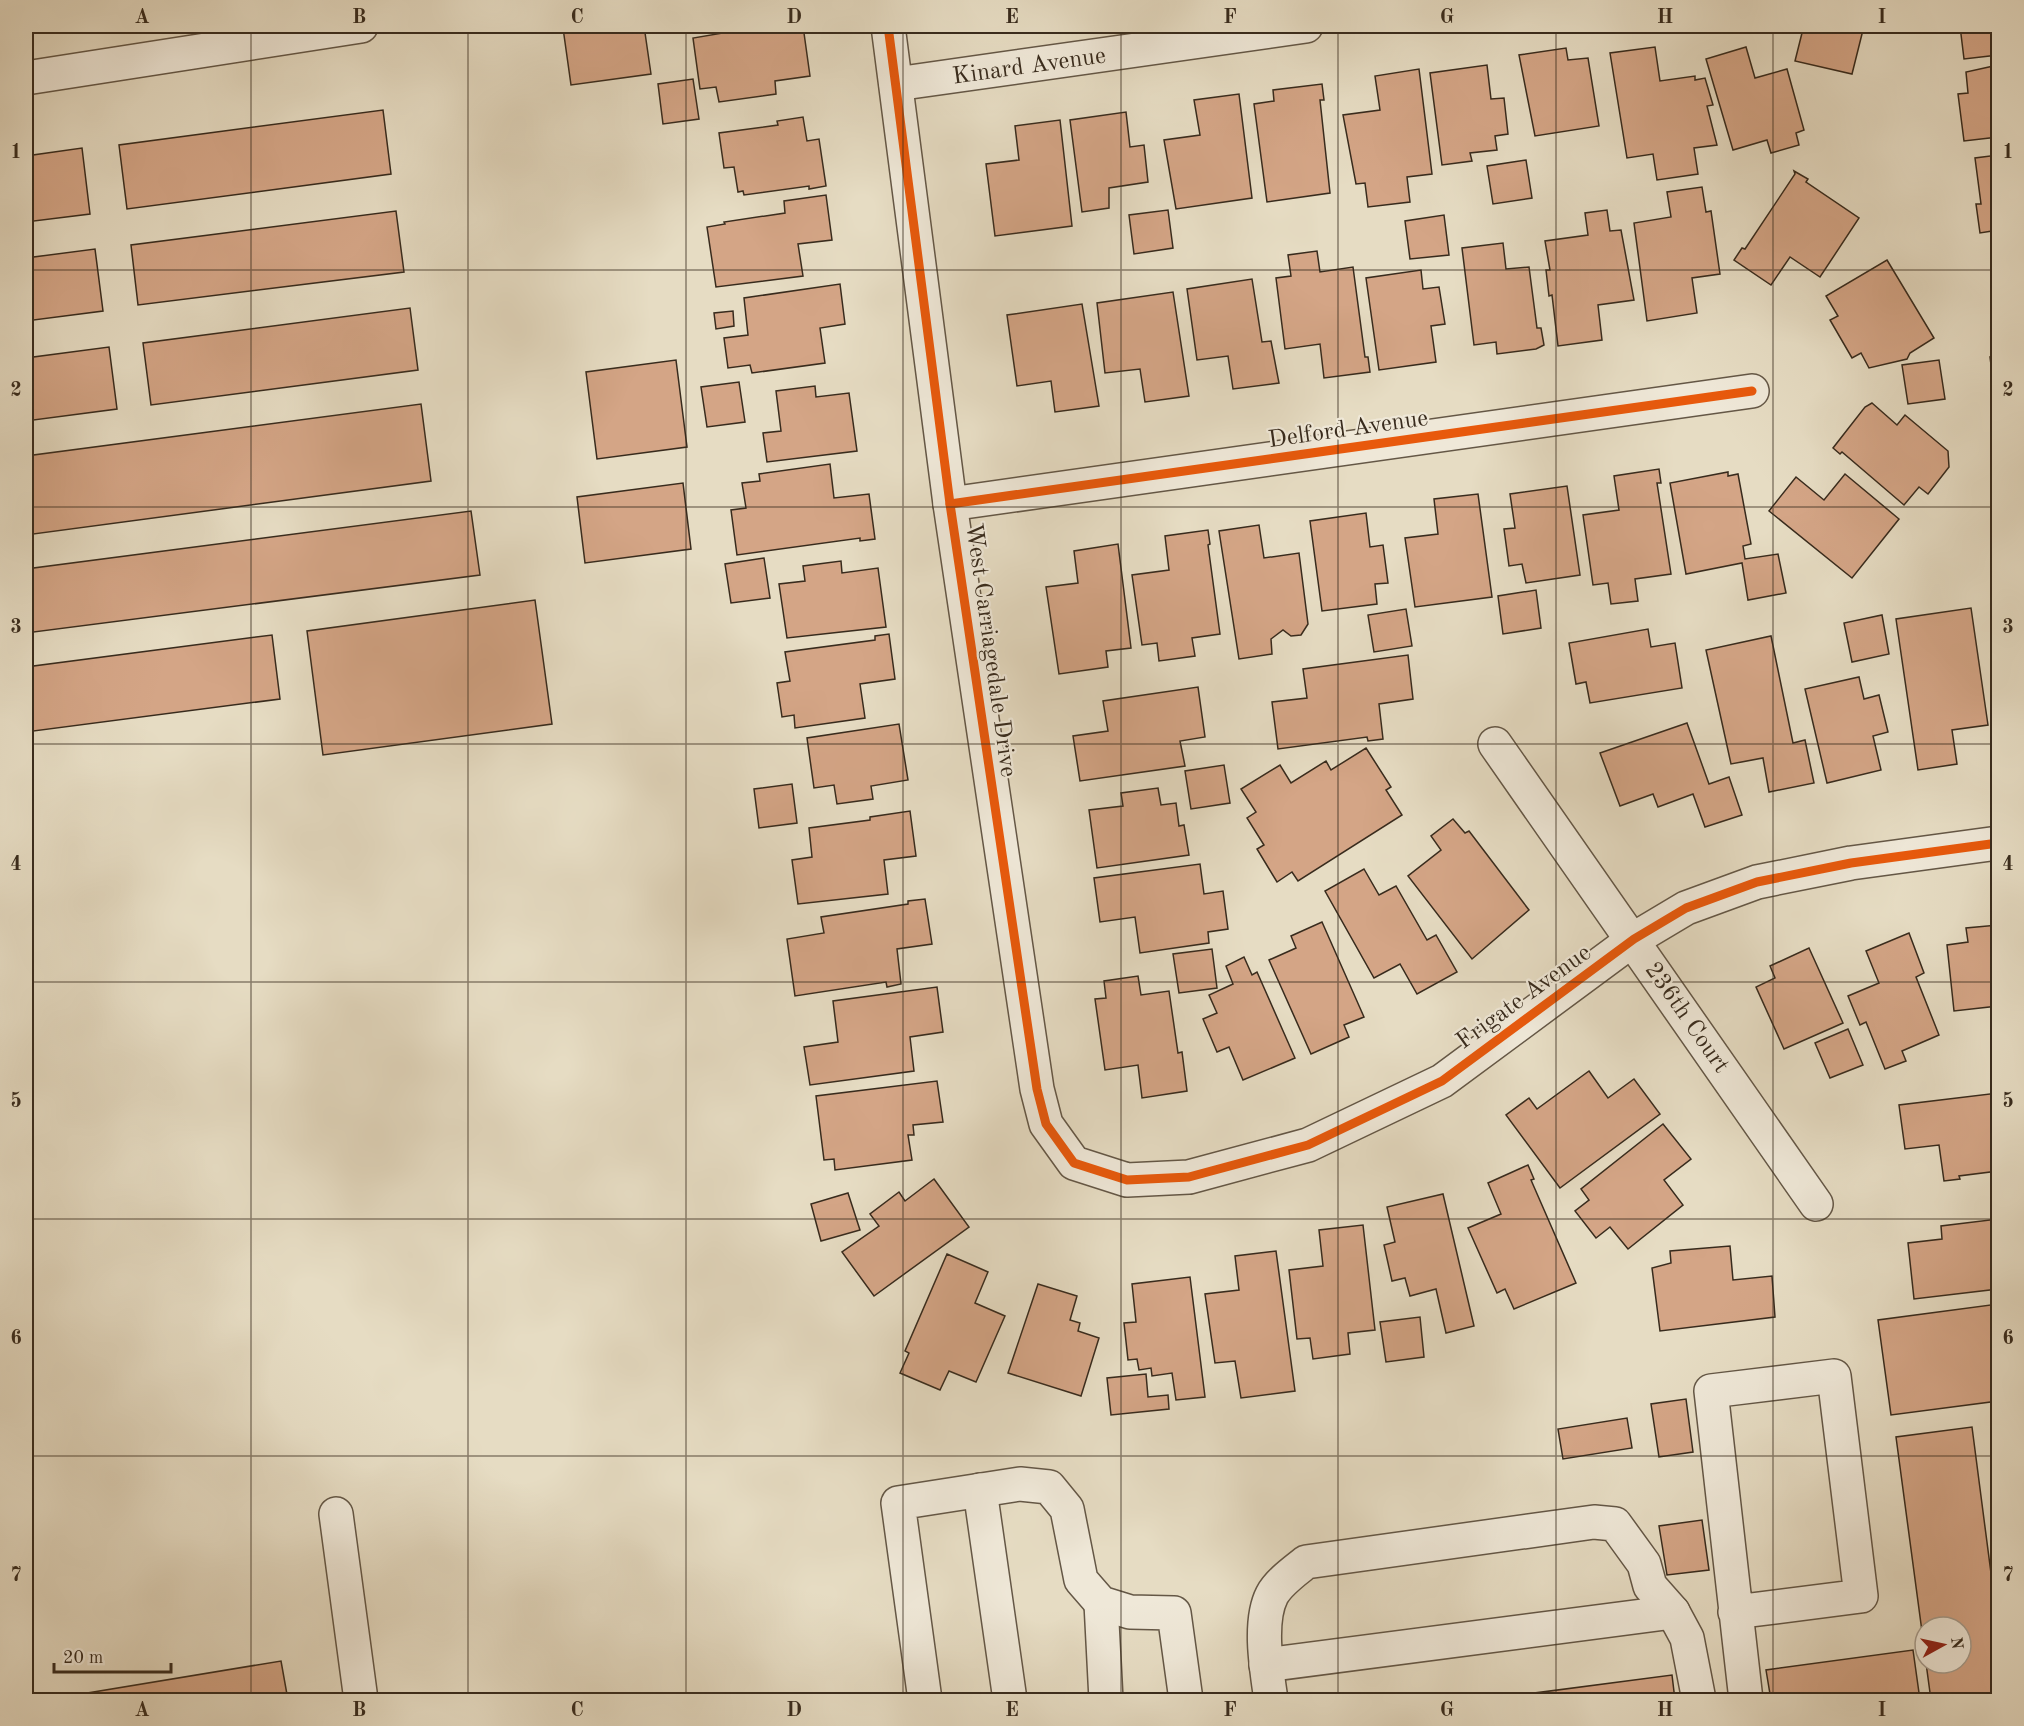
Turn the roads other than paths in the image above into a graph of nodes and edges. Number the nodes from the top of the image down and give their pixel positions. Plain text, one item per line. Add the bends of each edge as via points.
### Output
1 (361, 26) edge
2 (888, 26) edge
3 (1306, 26) edge
4 (26, 78) edge
5 (896, 84) junction
6 (1752, 392) dead end
7 (950, 504) junction
8 (1495, 744) dead end
9 (1998, 843) edge
10 (1634, 939) junction
11 (1074, 1163) joint
12 (1816, 1204) dead end
13 (980, 1490) junction
14 (336, 1514) dead end
15 (1101, 1603) junction
16 (1673, 1612) junction
17 (1735, 1612) junction
18 (1266, 1665) junction
19 (361, 1701) edge
20 (925, 1701) edge
21 (1010, 1701) edge
22 (1106, 1701) edge
23 (1186, 1701) edge
24 (1271, 1701) edge
25 (1699, 1701) edge
26 (1746, 1701) edge

1 - 4 street
2 - 5 street, West Carriagedale Drive
3 - 5 street, Kinard Avenue
5 - 7 street, West Carriagedale Drive
6 - 7 street, Delford Avenue
7 - 11 street, West Carriagedale Drive via 1036,1089 1046,1124
8 - 10 street, 236th Court
9 - 10 street, Frigate Avenue via 1851,863 1757,882 1686,908
10 - 11 street, Frigate Avenue via 1442,1081 1308,1145 1189,1177 1127,1180
10 - 12 street, 236th Court
13 - 15 street via 1020,1484 1049,1487 1067,1509 1081,1580
13 - 20 street via 898,1503
13 - 21 street
14 - 19 street
15 - 22 street
15 - 23 street via 1130,1612 1174,1613
16 - 18 street
16 - 18 street via 1650,1586 1644,1564 1615,1524 1593,1522 1306,1562 1272,1594 1265,1624
16 - 25 street via 1688,1638
17 - 17 street via 1711,1391 1834,1376 1861,1596
17 - 26 street
18 - 24 street

